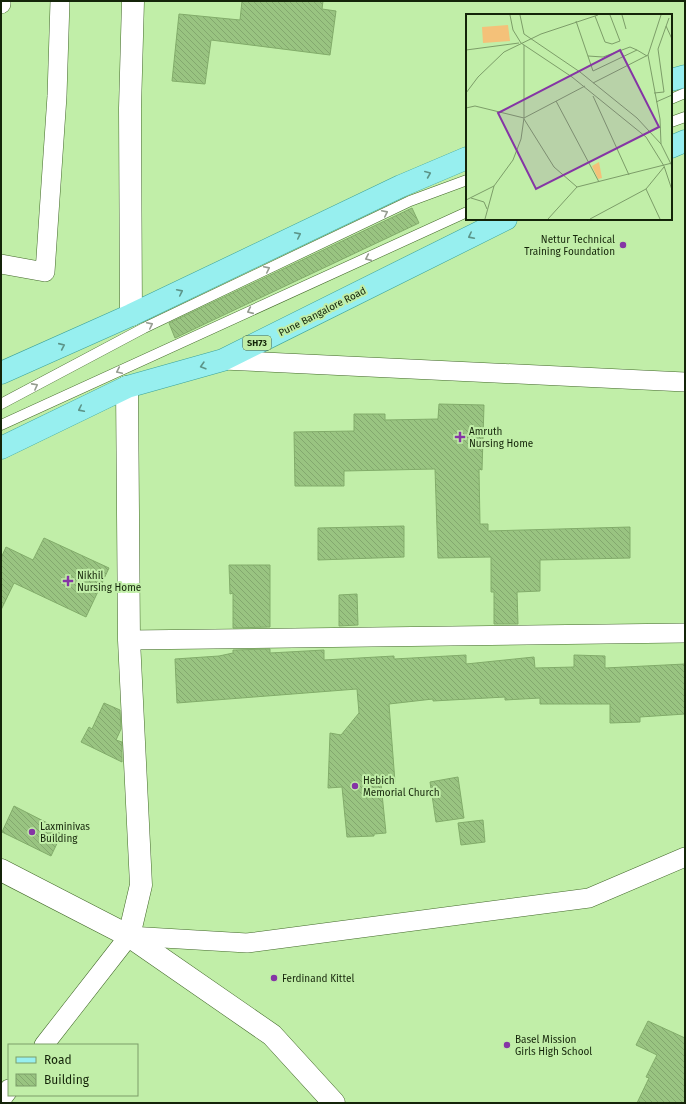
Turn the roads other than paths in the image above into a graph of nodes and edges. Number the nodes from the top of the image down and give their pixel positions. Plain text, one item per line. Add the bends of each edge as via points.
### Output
1 (1, 1) edge
2 (60, 1) edge
3 (133, 1) edge
4 (1, 4) edge
5 (685, 76) edge
6 (672, 80) edge
7 (685, 93) edge
8 (672, 99) edge
9 (685, 117) edge
10 (672, 122) edge
11 (685, 141) edge
12 (672, 147) edge
13 (466, 158) edge
14 (466, 180) edge
15 (466, 212) edge
16 (504, 220) edge
17 (1, 264) edge
18 (131, 315) junction
19 (223, 360) junction
20 (1, 373) edge
21 (685, 382) edge
22 (127, 387) junction
23 (1, 404) edge
24 (1, 425) edge
25 (1, 448) edge
26 (685, 633) edge
27 (129, 640) junction
28 (685, 857) edge
29 (1, 870) edge
30 (129, 936) junction
31 (45, 1044) edge
32 (8, 1090) edge
33 (1, 1100) edge
34 (334, 1103) edge

1 - 4 street
2 - 17 street via 57,96 45,272
3 - 18 main road via 130,108
5 - 6 main road
7 - 8 lane
9 - 10 lane
11 - 12 main road
18 -> 13 main road via 401,186
23 -> 14 lane via 144,328 410,201
15 -> 24 lane
16 -> 19 main road, Pune Bangalore Road / SH73
20 -> 18 main road
19 - 21 street
19 -> 22 main road, Pune Bangalore Road / SH73
22 -> 25 main road, Pune Bangalore Road / SH73
22 - 27 main road
26 - 27 street
27 - 30 main road via 141,885
28 - 30 street via 589,898 247,943
29 - 30 main road
30 - 31 street
30 - 34 main road via 272,1035
32 - 33 street

